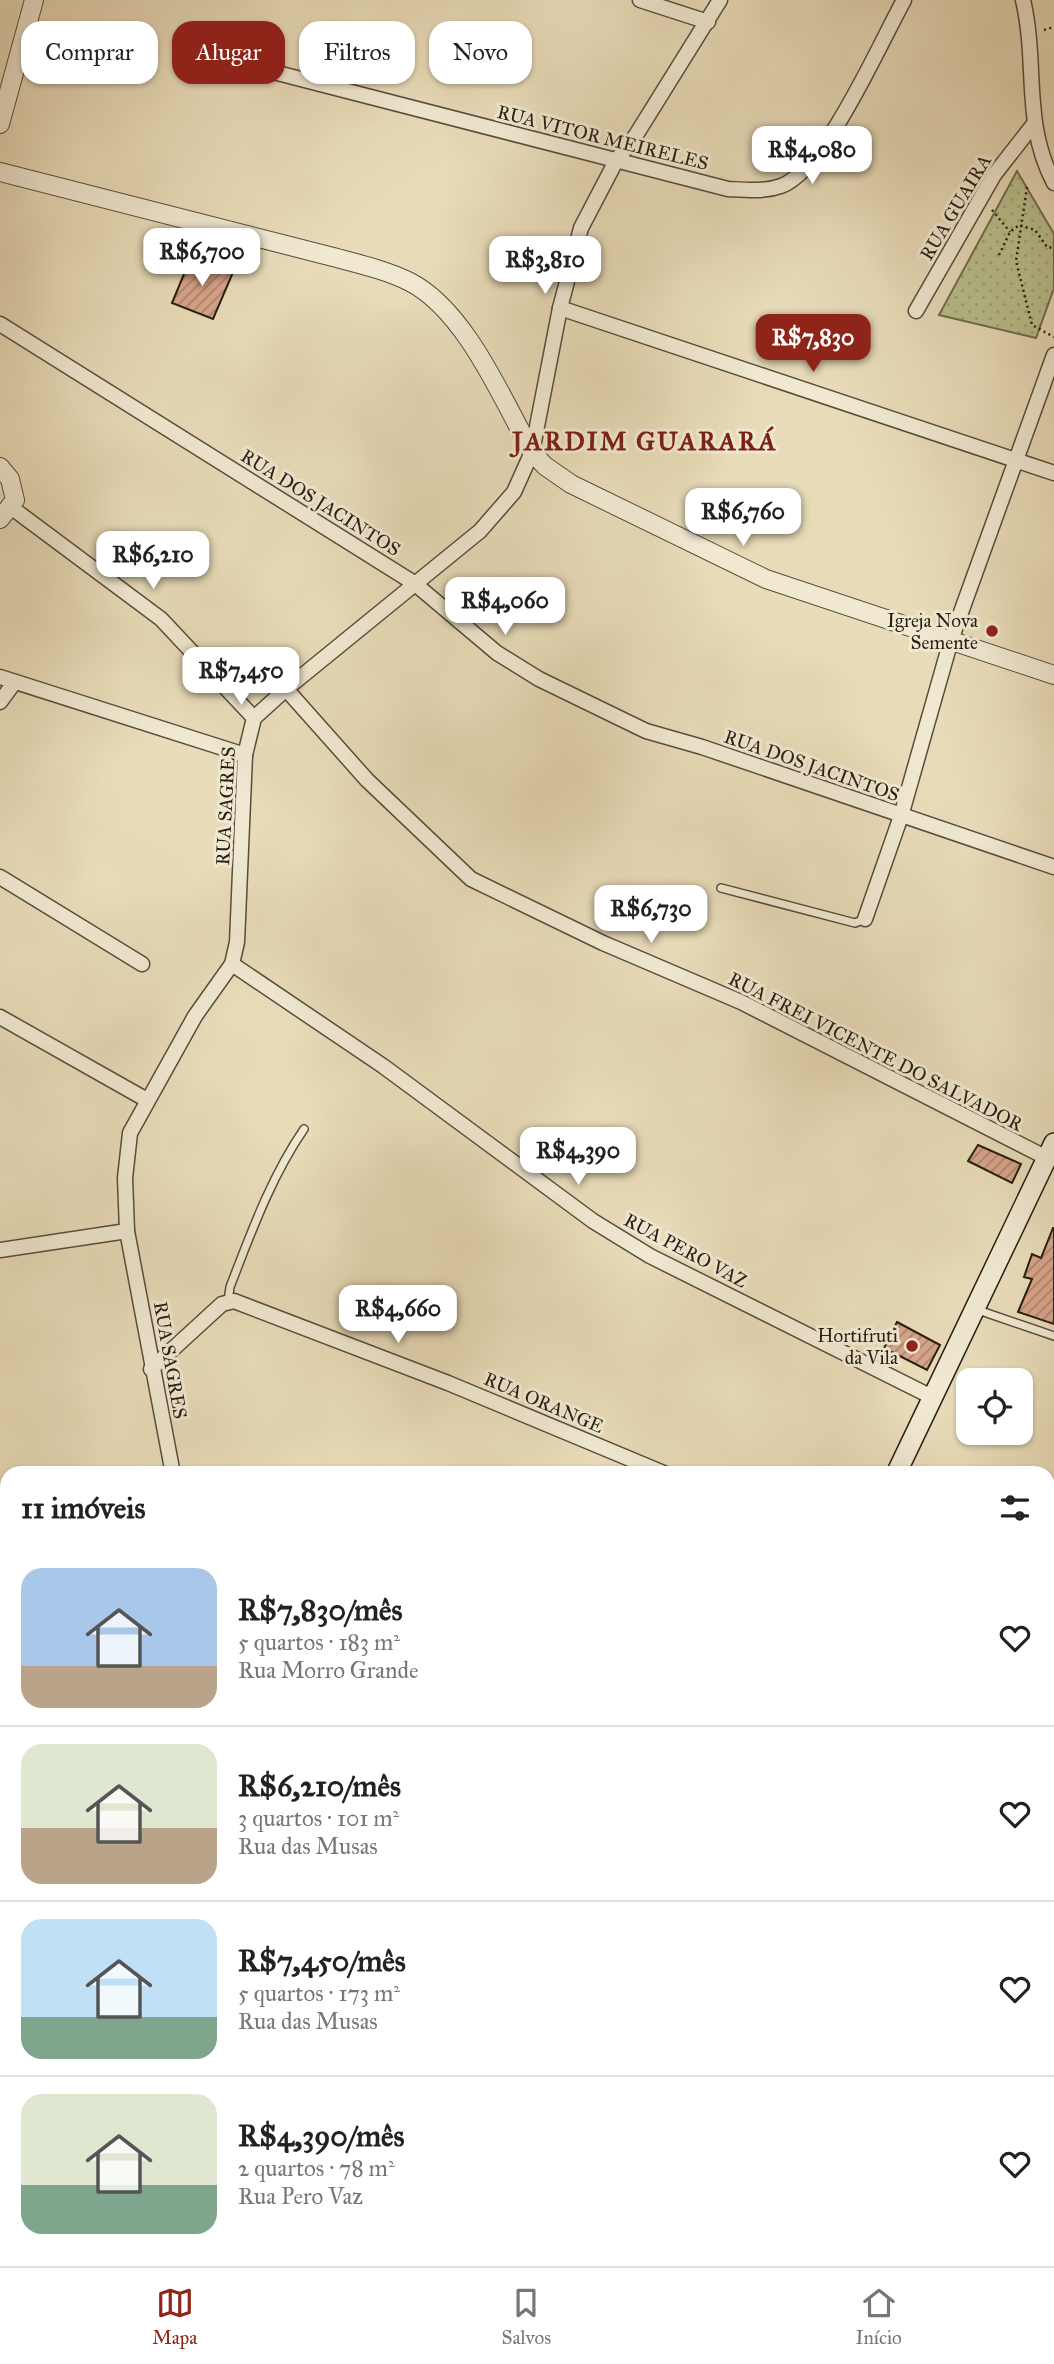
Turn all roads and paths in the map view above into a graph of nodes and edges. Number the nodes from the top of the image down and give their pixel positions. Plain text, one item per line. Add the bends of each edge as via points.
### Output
1 (34, 0) edge
2 (640, 0) edge
3 (720, 0) edge
4 (904, 0) edge
5 (1023, 0) edge
6 (708, 22) junction
7 (285, 75) edge
8 (0, 124) edge
9 (1033, 125) junction
10 (616, 161) junction
11 (0, 172) edge
12 (1054, 183) edge
13 (1027, 187) dead end
14 (982, 196) junction
15 (1019, 225) junction
16 (1010, 232) junction
17 (1054, 248) edge
18 (999, 255) dead end
19 (560, 308) junction
20 (916, 312) dead end
21 (0, 324) edge
22 (1054, 337) edge
23 (1054, 355) edge
24 (532, 452) junction
25 (1014, 459) junction
26 (0, 467) edge
27 (1054, 473) edge
28 (6, 514) edge
29 (414, 583) junction
30 (951, 640) junction
31 (1054, 675) edge
32 (7, 680) edge
33 (286, 689) junction
34 (0, 702) edge
35 (254, 718) junction
36 (245, 755) junction
37 (901, 816) junction
38 (1054, 867) edge
39 (0, 877) edge
40 (721, 888) dead end
41 (864, 919) joint
42 (142, 964) dead end
43 (232, 964) junction
44 (0, 1017) edge
45 (147, 1100) junction
46 (304, 1129) dead end
47 (1051, 1151) edge
48 (127, 1231) junction
49 (0, 1250) edge
50 (228, 1301) junction
51 (974, 1308) junction
52 (1054, 1336) edge
53 (151, 1369) junction
54 (932, 1397) junction
55 (171, 1466) edge
56 (647, 1466) edge
57 (900, 1466) edge

1 - 8 street
2 - 6 street
3 - 6 street
4 - 10 street, RUA VITOR MEIRELES via 822,149 798,176 783,185 763,190 728,189
5 - 9 street via 1031,34
6 - 10 street
7 - 10 street, RUA VITOR MEIRELES
9 - 12 street via 1040,156
9 - 14 street, RUA GUAIRA
10 - 19 street via 581,229
11 - 24 street via 385,271 412,283 453,320 472,345
13 - 15 path
14 - 16 path
14 - 20 street, RUA GUAIRA
15 - 16 path
15 - 17 path via 1035,230 1047,247
15 - 22 path via 1016,261 1032,325
16 - 18 path
19 - 24 street
19 - 25 street
21 - 29 street, RUA DOS JACINTOS
23 - 25 street
24 - 29 street via 514,492 499,512
24 - 30 street via 571,484 718,558 766,579
25 - 27 street
25 - 30 street
26 - 28 street via 15,490
28 - 35 street via 161,619
29 - 33 street
29 - 37 street, RUA DOS JACINTOS via 498,653 585,702 646,731
30 - 31 street
30 - 37 street
32 - 34 street
32 - 36 street
33 - 35 street
33 - 47 street, RUA FREI VICENTE DO SALVADOR via 367,780 471,879
35 - 36 street, RUA SAGRES
36 - 43 street, RUA SAGRES via 237,942
37 - 38 street, RUA DOS JACINTOS
37 - 41 street
39 - 42 street
40 - 41 lane via 855,923
43 - 45 street, RUA SAGRES via 195,1016
43 - 54 street, RUA PERO VAZ via 383,1066 593,1221 650,1256
44 - 45 street
45 - 48 street, RUA SAGRES via 131,1133 125,1191
46 - 50 lane via 285,1156 267,1196
47 - 51 main road
48 - 49 street
48 - 53 street, RUA SAGRES
50 - 53 street
50 - 56 street, RUA ORANGE via 448,1382
51 - 52 lane
51 - 54 main road
53 - 55 street, RUA SAGRES
54 - 57 main road

